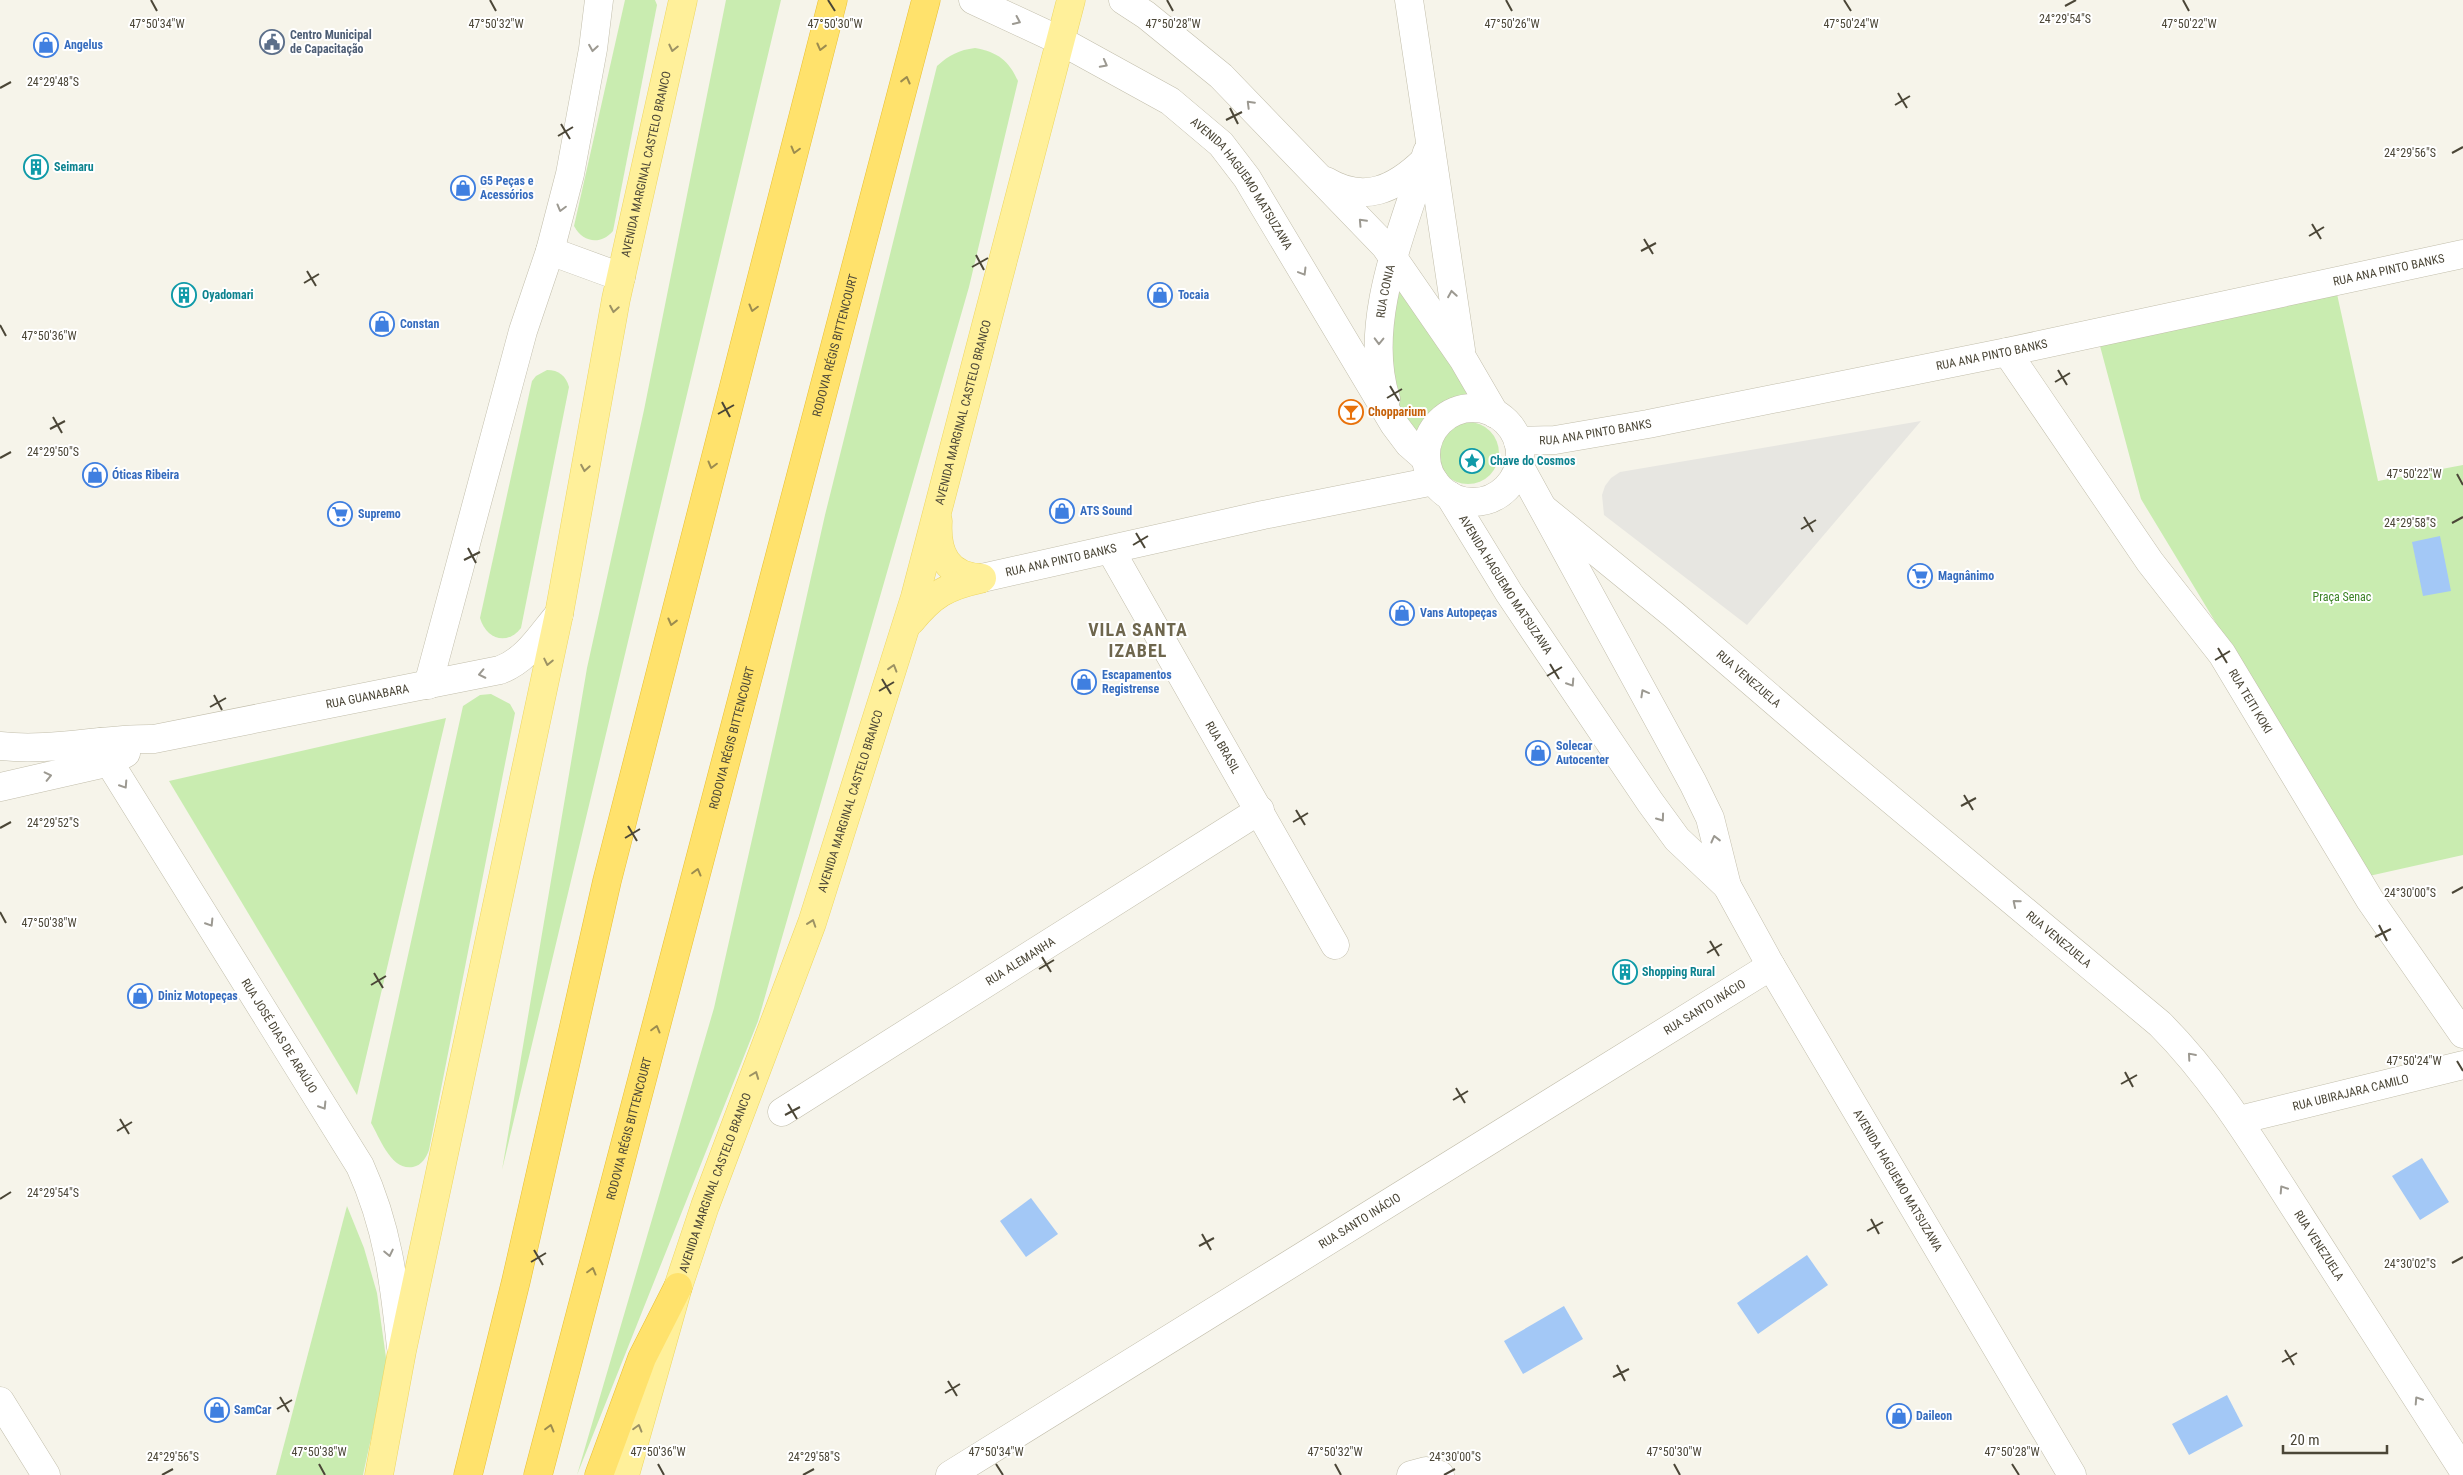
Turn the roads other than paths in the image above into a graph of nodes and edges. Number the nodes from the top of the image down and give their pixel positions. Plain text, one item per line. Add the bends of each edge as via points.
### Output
1 (599, 0) edge
2 (684, 0) edge
3 (833, 0) edge
4 (926, 0) edge
5 (973, 0) edge
6 (1071, 0) edge
7 (1123, 0) edge
8 (1409, 0) edge
9 (1061, 41) junction
10 (1427, 153) junction
11 (1320, 178) junction
12 (550, 251) junction
13 (2463, 254) edge
14 (1394, 259) junction
15 (621, 277) junction
16 (2007, 352) junction
17 (1463, 359) junction
18 (1496, 414) junction
19 (1394, 424) junction
20 (1518, 453) junction
21 (1436, 478) junction
22 (940, 503) junction
23 (1544, 509) junction
24 (1111, 551) junction
25 (982, 578) junction
26 (559, 614) junction
27 (905, 628) junction
28 (428, 685) junction
29 (0, 746) edge
30 (106, 752) junction
31 (0, 787) edge
32 (1260, 810) junction
33 (1727, 886) junction
34 (1335, 945) dead end
35 (1771, 966) junction
36 (2463, 1034) edge
37 (2463, 1065) edge
38 (782, 1112) dead end
39 (2239, 1120) junction
40 (678, 1287) junction
41 (402, 1351) junction
42 (0, 1401) edge
43 (2463, 1470) edge
44 (46, 1475) edge
45 (378, 1475) edge
46 (468, 1475) edge
47 (538, 1475) edge
48 (599, 1475) edge
49 (625, 1475) edge
50 (950, 1475) edge
51 (1411, 1475) edge
52 (1440, 1475) edge
53 (2072, 1475) edge

1 -> 12 street via 570,174
2 -> 15 main road, AVENIDA MARGINAL CASTELO BRANCO
3 -> 46 highway via 612,861
47 -> 4 highway, RODOVIA RÉGIS BITTENCOURT
5 -> 9 street, AVENIDA HAGUEMO MATSUZAWA
6 - 9 main road, AVENIDA MARGINAL CASTELO BRANCO
11 -> 7 street via 1221,76 1146,14
8 - 10 street, RUA CONIA
9 -> 19 street, AVENIDA HAGUEMO MATSUZAWA via 1170,101 1221,144 1247,178
9 - 22 main road, AVENIDA MARGINAL CASTELO BRANCO
10 - 11 street via 1394,185 1371,191 1346,191
10 - 14 street, RUA CONIA
17 -> 10 street, RUA CONIA
14 -> 11 street
12 - 15 street
12 - 28 street via 523,330
13 - 16 street, RUA ANA PINTO BANKS
14 - 17 street
14 -> 19 street, RUA CONIA via 1378,335 1383,389
15 -> 26 main road, AVENIDA MARGINAL CASTELO BRANCO
16 - 20 street, RUA ANA PINTO BANKS via 1555,440
16 - 36 street, RUA TEITI KOKI via 2150,562 2222,654 2370,900
17 - 18 street
18 - 20 street via 1506,420
18 - 21 street via 1468,408 1441,420 1430,438
19 - 21 street, AVENIDA HAGUEMO MATSUZAWA
20 - 21 street via 1513,479 1491,498 1477,502 1462,501
20 - 23 street, AVENIDA HAGUEMO MATSUZAWA
21 - 24 street, RUA ANA PINTO BANKS
21 -> 33 street, AVENIDA HAGUEMO MATSUZAWA via 1654,808 1677,839
22 - 25 main road via 938,531 949,565 962,576
22 - 27 main road, AVENIDA MARGINAL CASTELO BRANCO
33 -> 23 street, AVENIDA HAGUEMO MATSUZAWA via 1706,809
39 -> 23 street, RUA VENEZUELA via 2198,1064 2160,1024
24 - 25 street, RUA ANA PINTO BANKS
24 - 32 street, RUA BRASIL
25 - 27 main road via 933,596
26 -> 28 street, RUA GUANABARA via 525,655 510,666
26 -> 41 main road, AVENIDA MARGINAL CASTELO BRANCO
40 -> 27 main road, AVENIDA MARGINAL CASTELO BRANCO via 705,1206 812,923
28 - 30 street, RUA GUANABARA via 154,738
29 - 30 street, RUA GUANABARA
31 -> 30 street, RUA GUANABARA
30 -> 41 street, RUA JOSÉ DIAS DE ARAÚJO via 360,1166 389,1253
32 - 34 street, RUA BRASIL
32 - 38 street, RUA ALEMANHA
33 - 35 street, AVENIDA HAGUEMO MATSUZAWA
35 - 50 street, RUA SANTO INÁCIO
35 - 53 street, AVENIDA HAGUEMO MATSUZAWA
37 - 39 street, RUA UBIRAJARA CAMILO
43 -> 39 street, RUA VENEZUELA
40 - 48 highway via 642,1358
49 -> 40 main road, AVENIDA MARGINAL CASTELO BRANCO
41 - 45 main road, AVENIDA MARGINAL CASTELO BRANCO
42 - 44 street
51 - 52 street via 1426,1471

